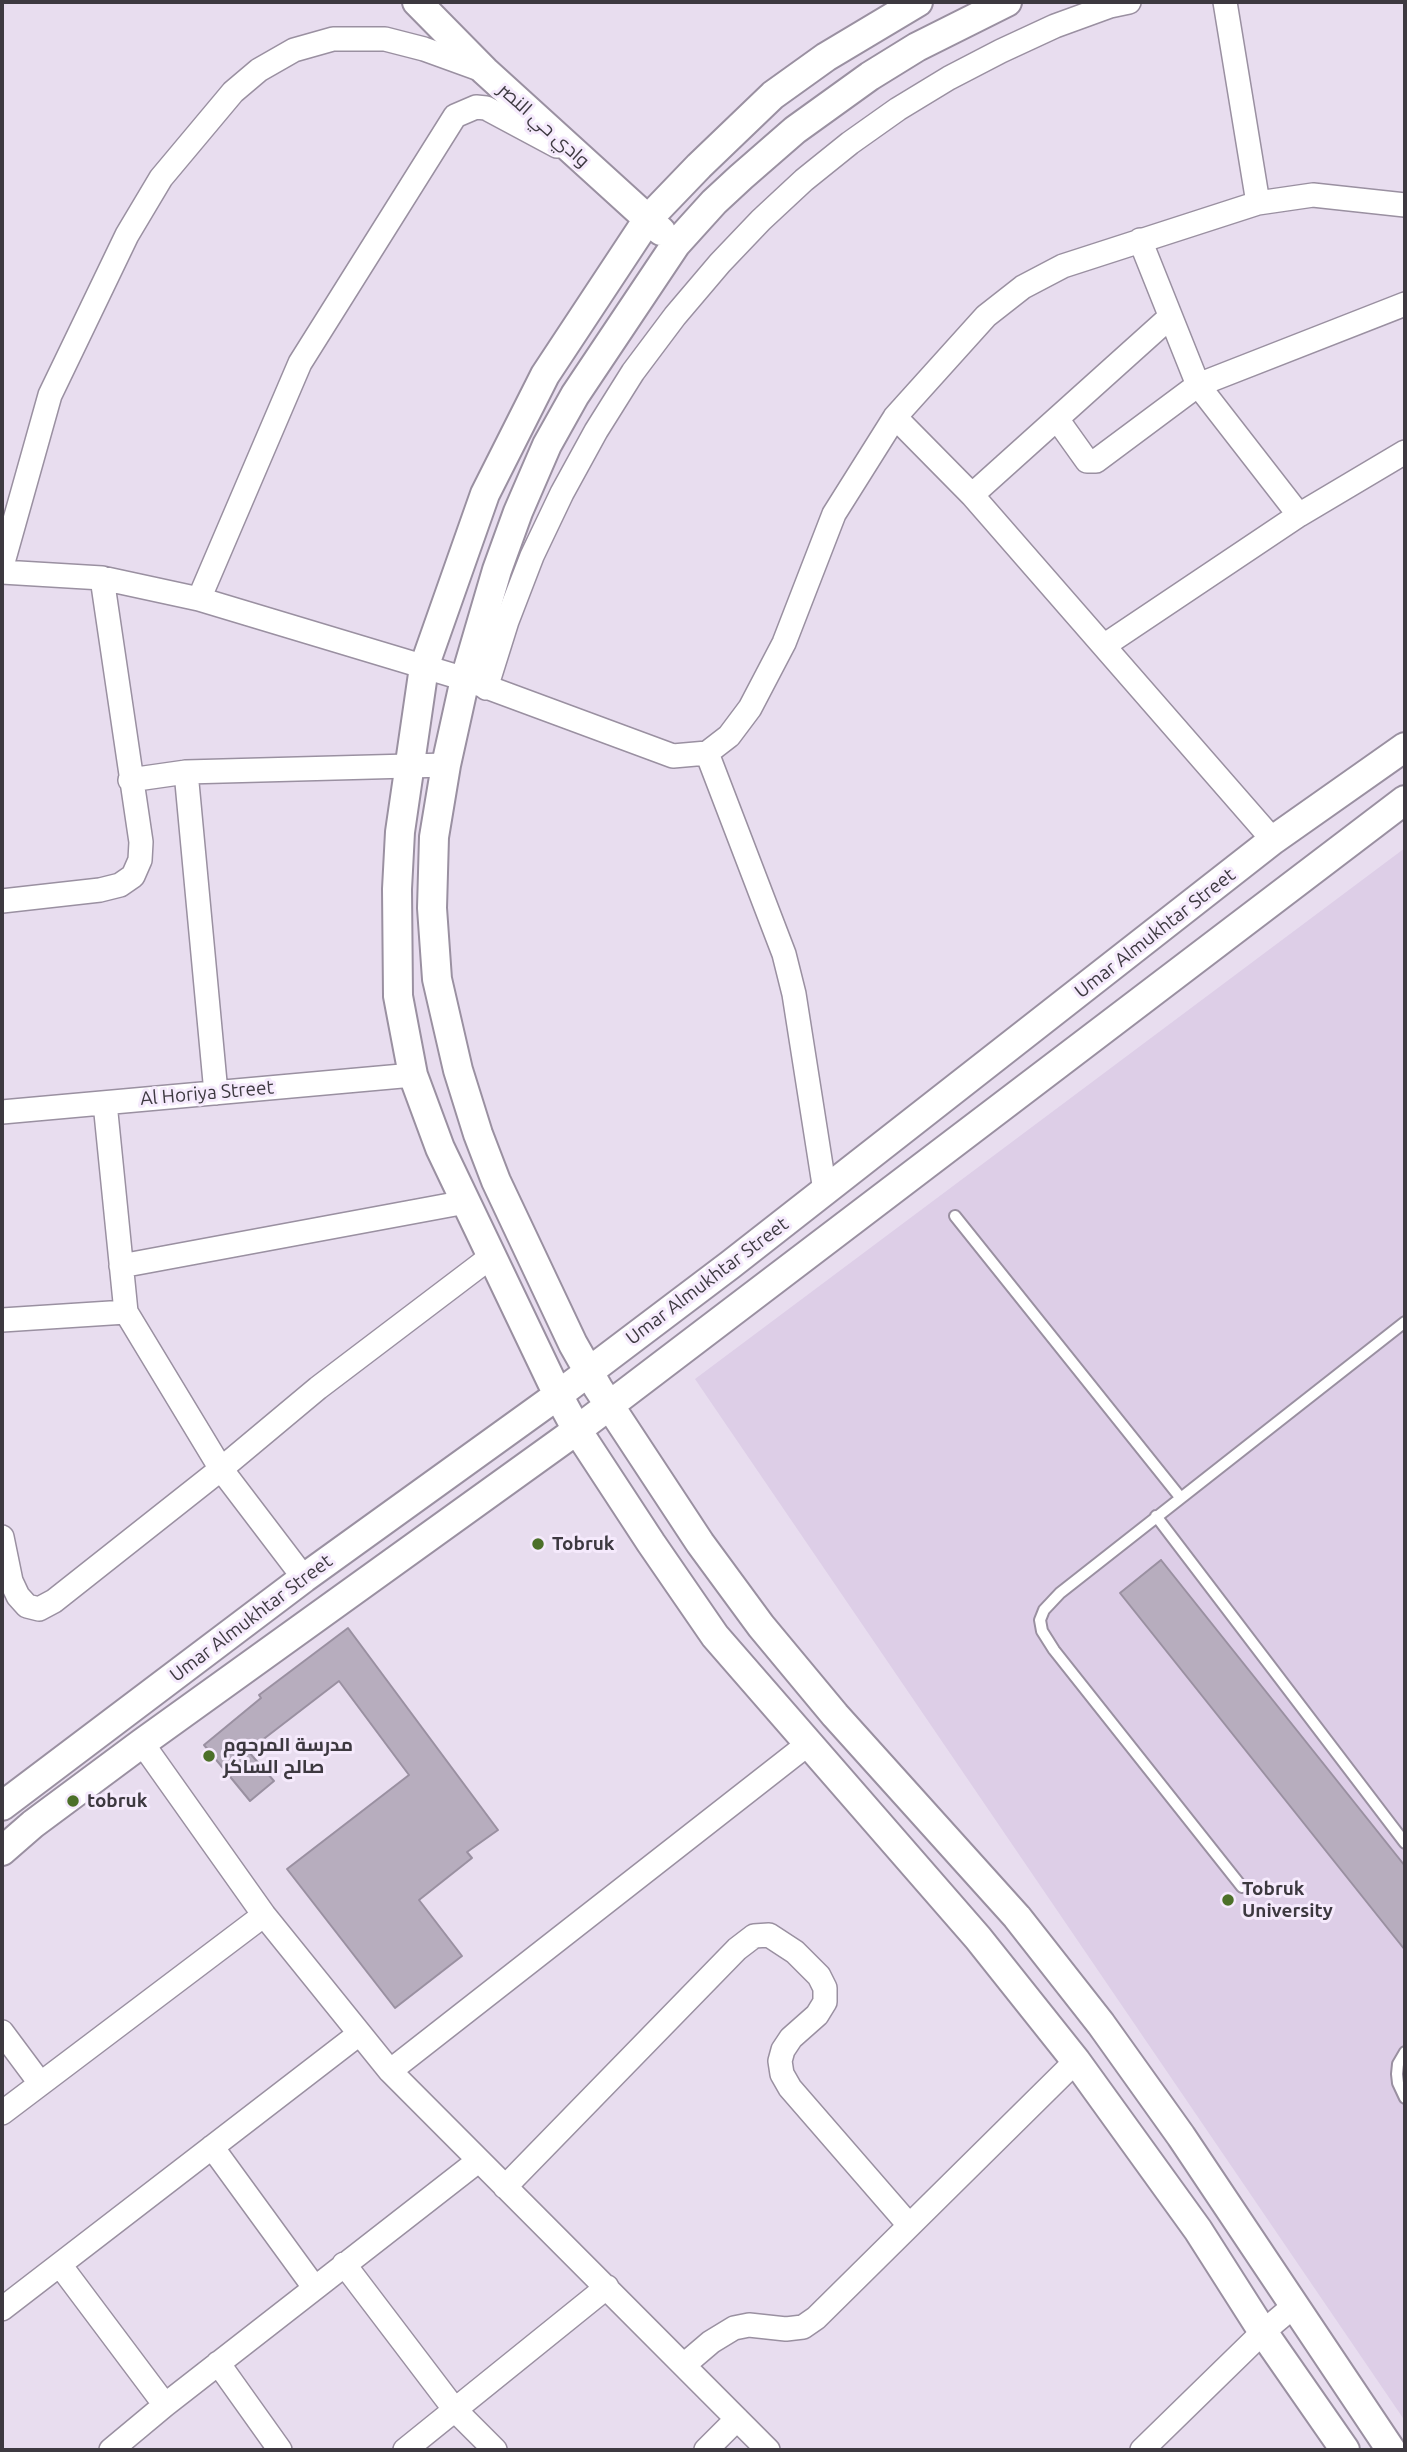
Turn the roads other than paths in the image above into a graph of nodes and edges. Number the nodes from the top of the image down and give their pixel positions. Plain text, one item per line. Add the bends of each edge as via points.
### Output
1 (417, 2) edge
2 (918, 2) edge
3 (1007, 2) edge
4 (1129, 2) edge
5 (1225, 2) edge
6 (485, 71) junction
7 (582, 159) junction
8 (1258, 203) junction
9 (1405, 205) edge
10 (648, 219) junction
11 (1140, 240) junction
12 (676, 244) junction
13 (1405, 304) edge
14 (1170, 317) junction
15 (1198, 385) junction
16 (895, 416) junction
17 (1057, 419) junction
18 (1405, 452) edge
19 (972, 495) junction
20 (1299, 515) junction
21 (2, 566) edge
22 (2, 572) edge
23 (102, 578) junction
24 (198, 599) junction
25 (1105, 645) junction
26 (424, 667) junction
27 (475, 684) junction
28 (1405, 747) edge
29 (707, 753) junction
30 (410, 765) junction
31 (446, 765) junction
32 (186, 772) junction
33 (130, 780) junction
34 (1405, 800) edge
35 (1273, 840) junction
36 (2, 901) edge
37 (413, 1075) junction
38 (216, 1093) junction
39 (105, 1103) junction
40 (2, 1112) edge
41 (825, 1191) junction
42 (466, 1202) junction
43 (955, 1216) dead end
44 (492, 1256) junction
45 (121, 1266) junction
46 (126, 1312) junction
47 (2, 1320) edge
48 (1405, 1322) edge
49 (588, 1372) junction
50 (558, 1395) junction
51 (611, 1405) junction
52 (577, 1430) junction
53 (221, 1469) junction
54 (1180, 1497) junction
55 (1156, 1516) junction
56 (2, 1537) edge
57 (304, 1578) junction
58 (142, 1743) junction
59 (808, 1744) junction
60 (2, 1806) edge
61 (1405, 1843) edge
62 (2, 1852) edge
63 (1242, 1887) dead end
64 (264, 1915) junction
65 (2, 2032) edge
66 (359, 2034) junction
67 (1405, 2052) edge
68 (1076, 2060) junction
69 (390, 2071) junction
70 (40, 2083) junction
71 (1405, 2098) edge
72 (2, 2113) edge
73 (212, 2147) junction
74 (478, 2161) junction
75 (505, 2187) junction
76 (909, 2225) junction
77 (60, 2264) junction
78 (344, 2264) junction
79 (314, 2287) junction
80 (607, 2287) junction
81 (1295, 2305) junction
82 (2, 2309) edge
83 (1263, 2332) junction
84 (219, 2363) junction
85 (684, 2365) junction
86 (165, 2405) junction
87 (455, 2410) junction
88 (737, 2419) junction
89 (111, 2450) edge
90 (280, 2450) edge
91 (405, 2450) edge
92 (495, 2450) edge
93 (705, 2450) edge
94 (768, 2450) edge
95 (1142, 2450) edge
96 (1345, 2450) edge
97 (1391, 2450) edge

1 - 6 street, وادي حي النصر
2 - 10 street via 836,50 772,95
3 - 12 street via 917,47 824,108 741,177
4 - 27 street via 1055,26 949,78 850,143 761,220 675,316 590,441
5 - 8 street
6 - 7 street, وادي حي النصر
6 - 21 street via 385,39 333,38 294,50 258,70 233,92 162,178 127,235 50,395
7 - 10 street, وادي حي النصر
7 - 24 street via 486,108 455,116 300,363
8 - 9 street via 1313,195
8 - 11 street
10 - 12 street, وادي حي النصر
10 - 26 street via 545,375 491,482
11 - 14 street
11 - 16 street via 1063,265 1023,287 986,316
12 - 27 street via 547,445 497,570
13 - 15 street
14 - 15 street
14 - 17 street
15 - 17 street via 1097,461 1087,461
15 - 20 street
16 - 19 street
16 - 29 street via 834,514 784,643 750,708 729,736
17 - 19 street
18 - 20 street
19 - 25 street
20 - 25 street
22 - 23 street
23 - 24 street
23 - 33 street
24 - 26 street
25 - 35 street
26 - 27 street
26 - 30 street
27 - 29 street via 673,756
27 - 31 street
28 - 35 street, Umar Almukhtar Street
29 - 41 street via 784,954
30 - 31 street
30 - 32 street
30 - 37 street via 397,889 398,996
31 - 49 street via 434,837 432,908 444,1015 496,1181
32 - 33 street
32 - 38 street
33 - 36 street via 141,842 133,876 100,890
34 - 51 street, Umar Almukhtar Street
35 - 41 street, Umar Almukhtar Street
37 - 38 street, Al Horiya Street
37 - 42 street
38 - 39 street, Al Horiya Street
39 - 40 street, Al Horiya Street
39 - 45 street
41 - 49 street, Umar Almukhtar Street
42 - 44 street
42 - 45 street
43 - 54 lane
44 - 50 street
44 - 53 street via 328,1380
45 - 46 street
46 - 47 street
46 - 53 street
48 - 54 lane
49 - 50 street, Umar Almukhtar Street
49 - 51 street
50 - 52 street
50 - 57 street, Umar Almukhtar Street
51 - 52 street, Umar Almukhtar Street
51 - 81 street via 700,1543 761,1626 1017,1917 1101,2024
52 - 58 street, Umar Almukhtar Street
52 - 59 street via 715,1636
53 - 56 street via 39,1609 27,1606 14,1588
53 - 57 street
54 - 55 lane
55 - 61 lane
55 - 63 lane via 1050,1601 1040,1620 1042,1631
57 - 60 street, Umar Almukhtar Street
58 - 62 street, Umar Almukhtar Street
58 - 64 street
59 - 68 street via 978,1938
59 - 69 street
64 - 66 street
64 - 70 street
65 - 70 street
66 - 69 street
66 - 73 street
67 - 71 lane via 1396,2074
68 - 76 street
68 - 83 street via 1198,2230
69 - 74 street
70 - 72 street
73 - 77 street
73 - 79 street
74 - 75 street
74 - 78 street
75 - 76 street via 737,1949 754,1936 769,1935 795,1952 825,1988 825,2001 817,2015 783,2050 782,2074
75 - 80 street
76 - 85 street via 803,2327 734,2328
77 - 82 street
77 - 86 street
78 - 79 street
78 - 87 street
79 - 84 street
80 - 85 street
80 - 87 street
81 - 83 street
81 - 97 street
83 - 95 street
83 - 96 street
84 - 86 street
84 - 90 street
85 - 88 street
86 - 89 street
87 - 91 street
87 - 92 street
88 - 93 street
88 - 94 street

